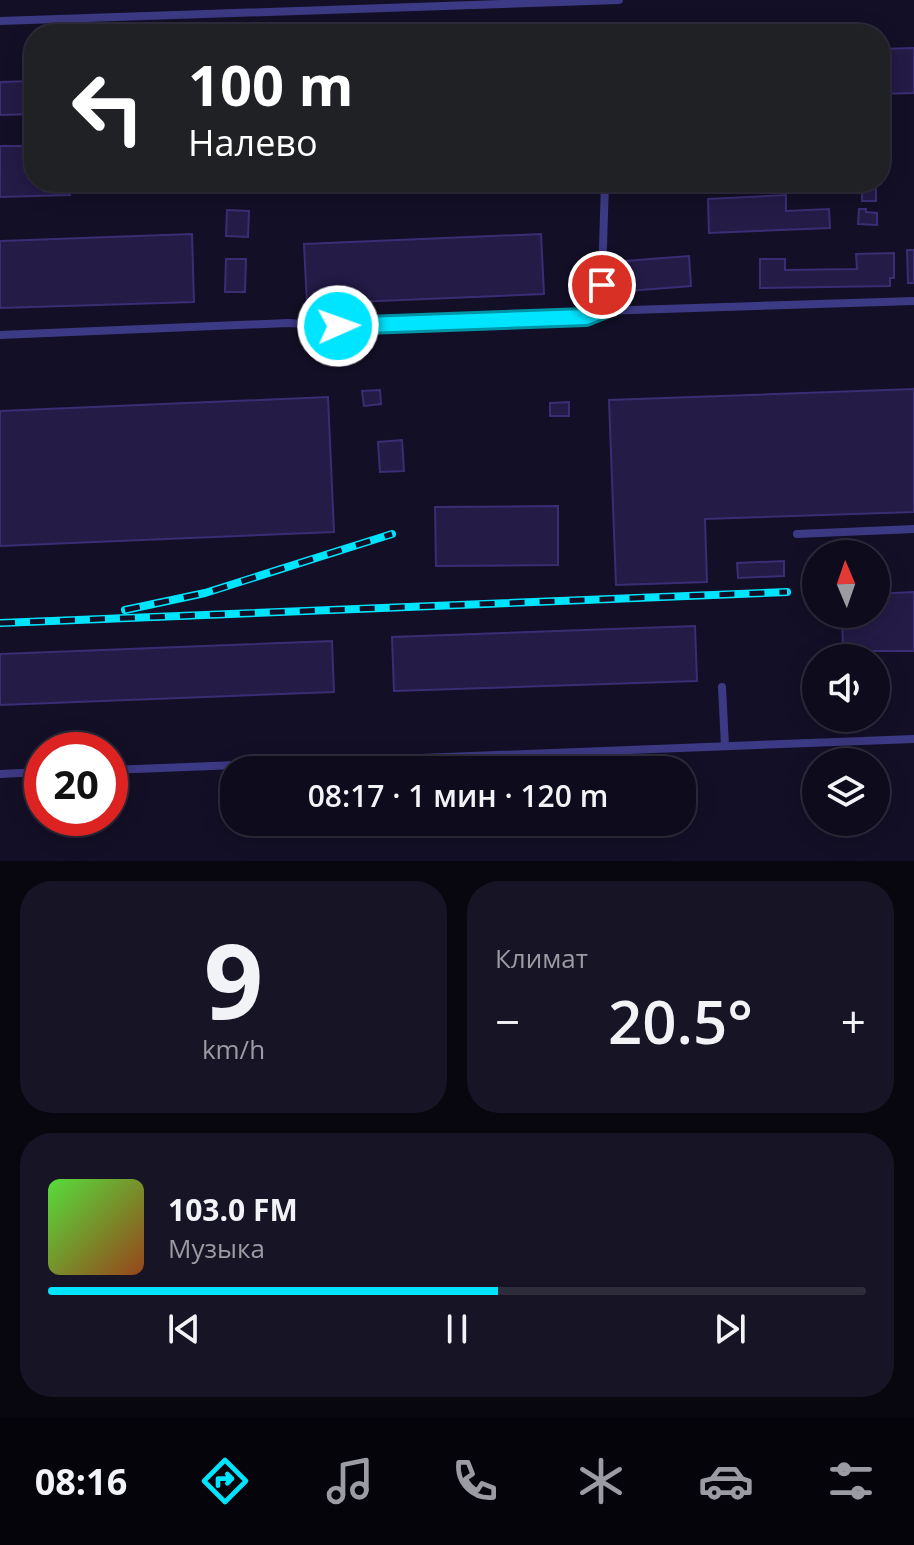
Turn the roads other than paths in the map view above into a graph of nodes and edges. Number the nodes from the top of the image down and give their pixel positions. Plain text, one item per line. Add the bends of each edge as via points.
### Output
1 (619, 0) edge
2 (0, 21) edge
3 (605, 192) edge
4 (914, 301) edge
5 (601, 311) junction
6 (0, 335) edge
7 (914, 529) edge
8 (797, 534) dead end
9 (722, 687) dead end
10 (914, 739) edge
11 (725, 746) junction
12 (128, 769) edge
13 (24, 773) edge
14 (0, 774) edge

1 - 2 lane
3 - 5 lane
4 - 5 lane
5 - 6 lane via 586,317
7 - 8 lane
9 - 11 lane
10 - 11 lane
11 - 12 lane
13 - 14 lane

